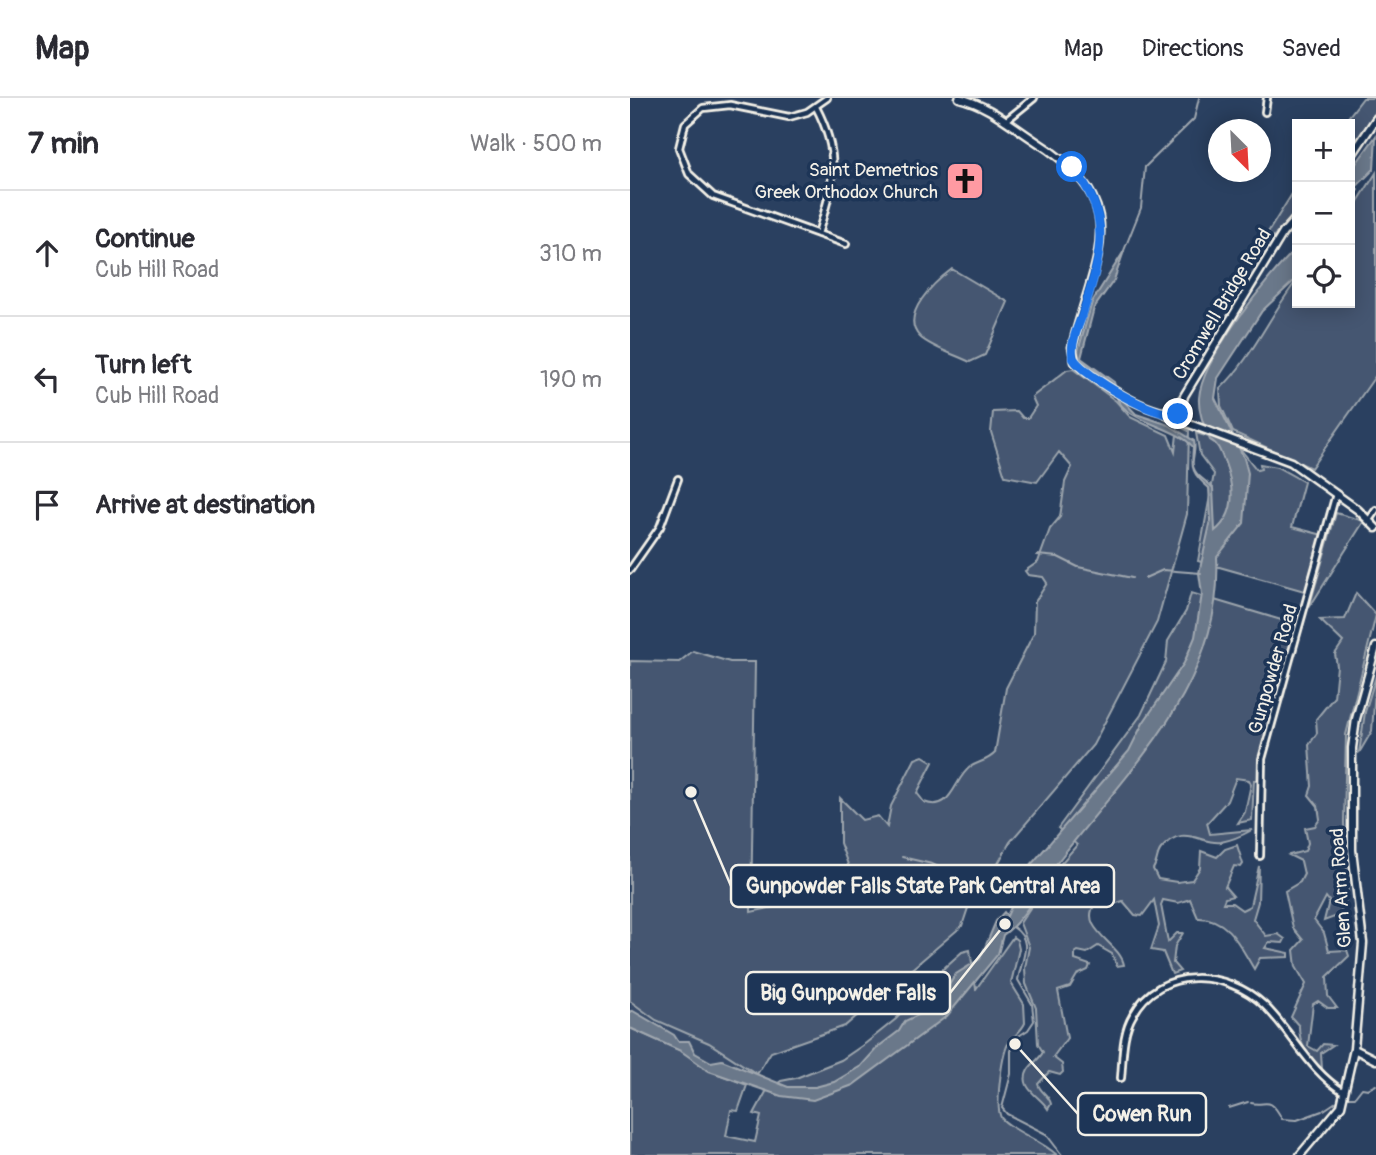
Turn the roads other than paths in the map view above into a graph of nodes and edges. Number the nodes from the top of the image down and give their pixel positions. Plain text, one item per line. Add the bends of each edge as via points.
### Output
1 (827, 98) edge
2 (959, 98) edge
3 (1034, 98) edge
4 (1267, 98) edge
5 (816, 107) junction
6 (1265, 112) dead end
7 (1007, 119) junction
8 (1376, 119) edge
9 (1355, 150) edge
10 (1292, 223) edge
11 (818, 234) junction
12 (846, 244) dead end
13 (1184, 396) junction
14 (1161, 412) junction
15 (1184, 412) junction
16 (1194, 424) junction
17 (678, 479) dead end
18 (1337, 494) junction
19 (1376, 510) edge
20 (1369, 520) junction
21 (1376, 528) edge
22 (630, 570) edge
23 (1376, 647) edge
24 (1260, 856) dead end
25 (1354, 1049) junction
26 (1376, 1060) edge
27 (1121, 1078) dead end
28 (1345, 1093) junction
29 (1300, 1155) edge

1 - 5 street
2 - 7 main road via 984,105
3 - 7 street
4 - 6 street
5 - 11 street via 829,134 834,161
5 - 11 street via 789,117 730,105 709,106 685,124 679,148 689,174 705,191
7 - 14 main road via 1072,167 1099,220 1099,258 1072,351 1077,364 1116,391
8 - 9 main road
10 - 13 main road, Cromwell Bridge Road
11 - 12 street
13 - 14 main road via 1172,410
13 - 15 main road, Cromwell Bridge Road
14 - 15 main road
14 - 16 main road
15 - 16 main road
16 - 18 main road via 1296,465
17 - 22 street via 660,527
18 - 20 main road
18 - 24 street, Gunpowder Road via 1265,745 1259,790
19 - 20 street
20 - 21 main road
23 - 25 main road, Glen Arm Road via 1352,748 1352,850 1363,943
25 - 26 main road
25 - 28 main road, Glen Arm Road
27 - 28 street via 1125,1038 1138,1006 1161,986 1190,977 1217,982 1254,998 1324,1078
28 - 29 main road, Glen Arm Road via 1337,1112

